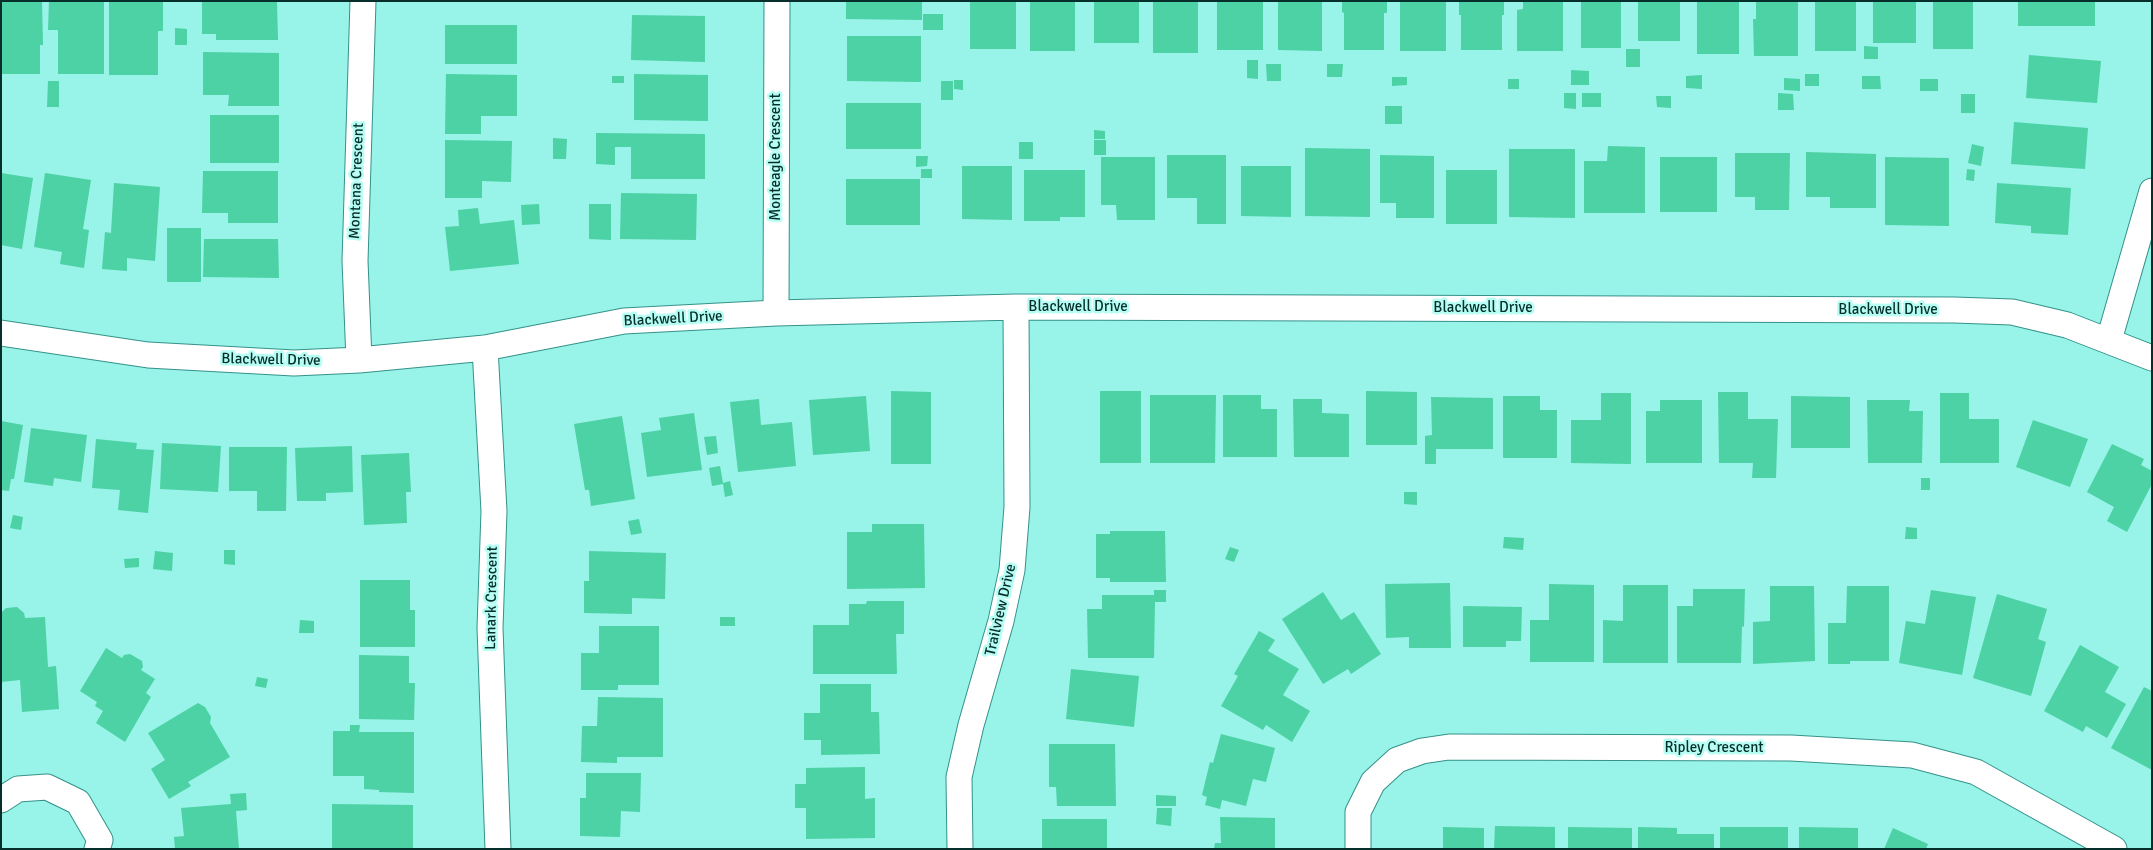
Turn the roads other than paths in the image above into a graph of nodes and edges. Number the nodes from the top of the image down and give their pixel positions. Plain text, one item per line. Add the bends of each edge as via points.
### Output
1 (363, 1) edge
2 (777, 1) edge
3 (2152, 192) edge
4 (1016, 307) junction
5 (776, 313) junction
6 (1, 333) edge
7 (2109, 340) junction
8 (485, 348) junction
9 (2152, 358) edge
10 (359, 360) junction
11 (1, 800) edge
12 (97, 849) edge
13 (498, 849) edge
14 (960, 849) edge
15 (1358, 849) edge
16 (2114, 849) edge

1 - 10 street, Montana Crescent via 355,261
2 - 5 street, Monteagle Crescent
3 - 7 street
4 - 5 street, Blackwell Drive
4 - 7 street, Blackwell Drive via 2003,311 2067,325
4 - 14 street, Trailview Drive via 1017,508 1012,570 959,777
5 - 8 street, Blackwell Drive via 624,321
6 - 10 street, Blackwell Drive via 148,355 294,363
7 - 9 street, Blackwell Drive
8 - 10 street, Blackwell Drive
8 - 13 street, Lanark Crescent via 494,511 490,628
11 - 12 street via 18,789 47,787 78,802 100,840
15 - 16 street, Ripley Crescent via 1358,812 1373,782 1397,760 1422,751 1449,747 1791,748 1912,755 1976,772

